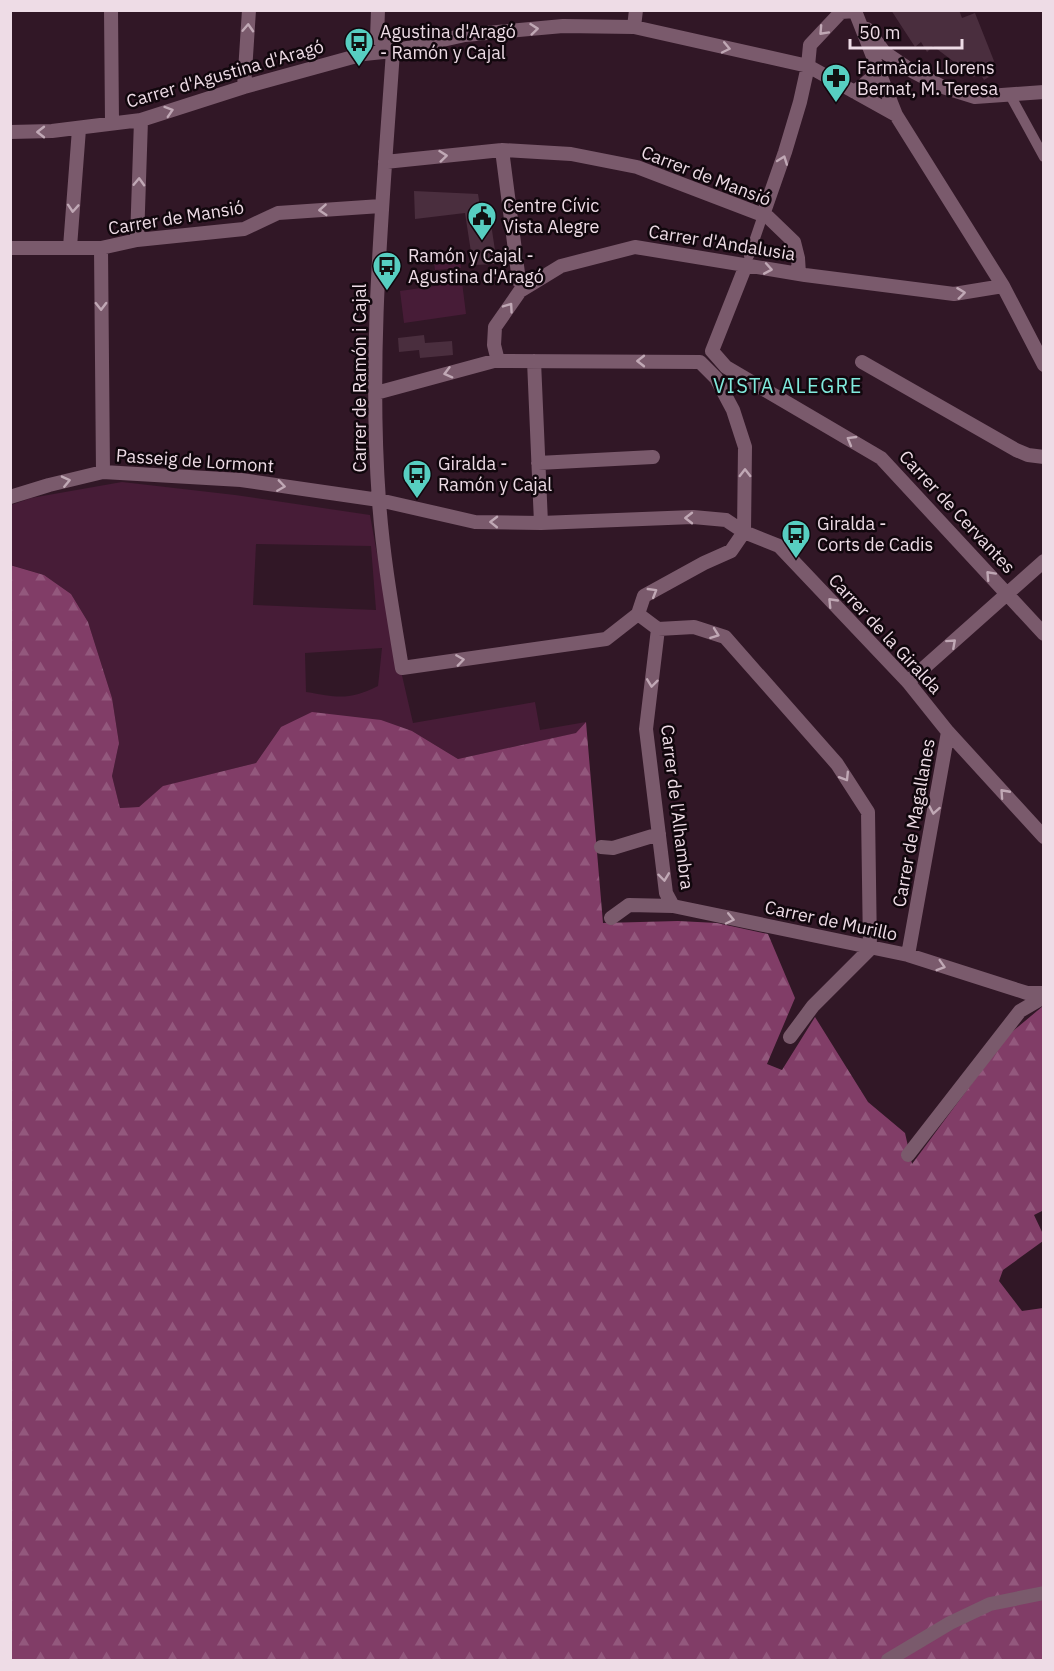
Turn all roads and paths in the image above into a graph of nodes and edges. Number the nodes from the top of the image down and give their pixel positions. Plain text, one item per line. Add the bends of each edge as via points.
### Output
1 (111, 10) edge
2 (249, 10) edge
3 (378, 10) edge
4 (636, 10) edge
5 (855, 11) edge
6 (634, 27) junction
7 (393, 51) junction
8 (808, 66) junction
9 (879, 72) junction
10 (244, 87) junction
11 (855, 92) junction
12 (1044, 92) edge
13 (1010, 95) junction
14 (896, 115) junction
15 (141, 120) junction
16 (112, 122) junction
17 (79, 129) junction
18 (10, 132) edge
19 (501, 150) junction
20 (1044, 157) edge
21 (385, 162) junction
22 (381, 206) junction
23 (763, 215) junction
24 (137, 240) junction
25 (70, 247) junction
26 (10, 248) edge
27 (101, 248) junction
28 (747, 260) junction
29 (799, 274) junction
30 (519, 281) dead end
31 (1003, 286) junction
32 (498, 361) junction
33 (534, 361) junction
34 (862, 362) dead end
35 (1044, 364) edge
36 (376, 393) junction
37 (653, 457) dead end
38 (1044, 457) edge
39 (538, 463) junction
40 (103, 472) junction
41 (10, 497) edge
42 (379, 500) junction
43 (541, 523) junction
44 (744, 532) junction
45 (1044, 561) edge
46 (1007, 593) junction
47 (638, 614) junction
48 (658, 629) junction
49 (1044, 634) edge
50 (908, 682) junction
51 (948, 732) junction
52 (659, 834) junction
53 (1044, 837) edge
54 (601, 847) dead end
55 (673, 906) junction
56 (611, 918) dead end
57 (870, 949) junction
58 (908, 955) junction
59 (1044, 995) edge
60 (790, 1037) dead end
61 (908, 1155) dead end
62 (1044, 1593) edge
63 (888, 1660) edge

1 - 16 street
10 -> 2 street
3 - 7 street via 377,38
4 - 6 street
5 -> 8 street via 841,12 810,45
5 - 9 street, Carrer d'Agustina d'Aragó
5 - 13 street via 884,52 912,71 975,97
7 -> 6 street, Carrer d'Agustina d'Aragó via 465,35 563,26
6 -> 8 street, Carrer d'Agustina d'Aragó
7 - 10 street, Carrer d'Agustina d'Aragó via 364,54
7 - 21 street, Carrer de Ramón i Cajal
8 - 11 street, Carrer d'Agustina d'Aragó
23 -> 8 street
9 - 11 street
9 - 14 street, Carrer d'Agustina d'Aragó
15 -> 10 street, Carrer d'Agustina d'Aragó
11 - 14 street, Carrer d'Agustina d'Aragó
12 - 13 street
13 - 20 street
14 - 31 street, Carrer d'Agustina d'Aragó
15 - 16 street, Carrer d'Agustina d'Aragó
24 -> 15 street
16 - 17 street, Carrer d'Agustina d'Aragó
17 -> 18 street, Carrer d'Agustina d'Aragó
17 -> 25 street
21 -> 19 street, Carrer de Mansió
19 - 23 street, Carrer de Mansió via 571,154 637,166
19 - 30 street
21 - 22 street, Carrer de Ramón i Cajal
22 -> 24 street, Carrer de Mansió via 278,213 244,229
22 - 36 street, Carrer de Ramón i Cajal
23 - 28 street
23 - 29 street, Carrer de Mansió via 794,242
24 - 27 street, Carrer de Mansió
25 - 26 street, Carrer de Mansió
25 - 27 street, Carrer de Mansió
27 -> 40 street
28 -> 29 street, Carrer d'Andalusia
32 -> 28 street, Carrer d'Andalusia via 495,327 520,291 561,266 635,247
46 -> 28 street, Carrer de Cervantes via 881,458 726,367 712,351
29 -> 31 street, Carrer d'Andalusia via 954,294
31 - 35 street, Carrer d'Agustina d'Aragó
32 - 33 street
32 -> 36 street
33 - 39 street
44 -> 33 street via 745,447 733,410 716,378 700,362
34 - 38 street via 1016,450
36 - 42 street, Carrer de Ramón i Cajal
37 - 39 street
39 - 43 street
41 -> 40 street, Passeig de Lormont
40 -> 42 street, Passeig de Lormont via 241,480
43 -> 42 street, Carrer de la Giralda via 475,522
42 -> 47 street, Carrer de Ramón i Cajal via 386,575 402,668 606,639
44 -> 43 street, Carrer de la Giralda via 726,520 693,517
47 -> 44 street via 644,596 731,551
50 -> 44 street, Carrer de la Giralda via 779,546
45 - 46 street
46 - 49 street, Carrer de Cervantes
50 -> 46 street
47 - 48 street
48 -> 52 street, Carrer de l'Alhambra via 646,729
48 -> 57 street via 694,627 725,638 837,764 867,812
50 - 51 street, Carrer de la Giralda
53 -> 51 street, Carrer de la Giralda
51 -> 58 street, Carrer de Magallanes
52 - 54 street via 613,848
52 -> 55 street, Carrer de l'Alhambra via 666,893
55 - 56 street, Carrer de Murillo via 629,905
55 -> 57 street, Carrer de Murillo
57 - 58 street, Carrer de Murillo
57 - 60 street via 813,1006
58 -> 59 street, Carrer de Murillo
59 - 61 street via 1020,1011
62 - 63 street via 990,1604

